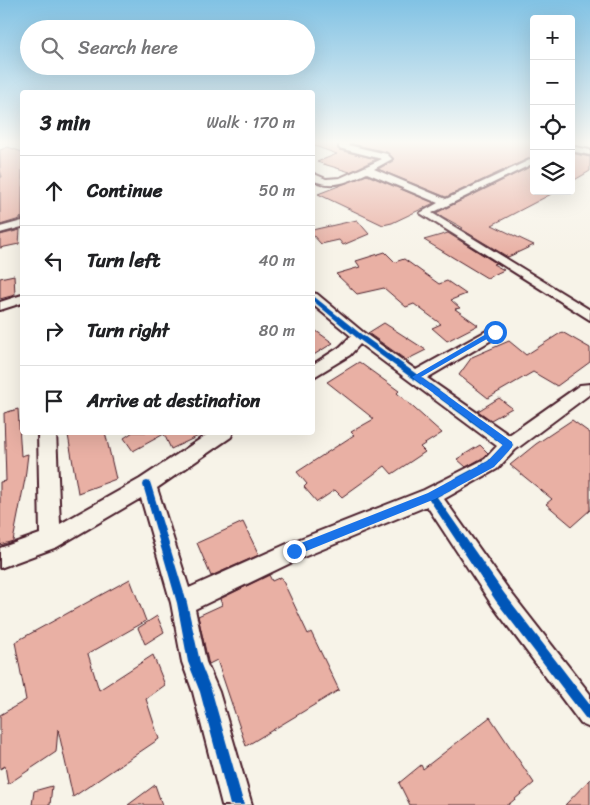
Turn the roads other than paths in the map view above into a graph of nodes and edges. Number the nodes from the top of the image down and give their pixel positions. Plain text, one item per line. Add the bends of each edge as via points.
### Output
1 (318, 179) edge
2 (346, 179) edge
3 (389, 179) edge
4 (496, 179) edge
5 (447, 203) junction
6 (20, 225) edge
7 (0, 230) edge
8 (315, 299) edge
9 (20, 300) edge
10 (0, 306) edge
11 (590, 316) edge
12 (495, 332) dead end
13 (359, 336) junction
14 (315, 371) edge
15 (416, 377) junction
16 (586, 389) dead end
17 (47, 435) edge
18 (221, 435) edge
19 (508, 445) junction
20 (147, 485) junction
21 (431, 496) junction
22 (50, 540) junction
23 (0, 558) edge
24 (182, 604) junction
25 (590, 715) edge
26 (237, 805) edge

1 - 2 street via 325,182
3 - 5 street
4 - 5 street
5 - 11 street via 425,213
6 - 7 street
8 - 13 street
9 - 10 street
12 - 15 street
13 - 14 street via 345,351
13 - 15 street
15 - 19 street
16 - 19 street
17 - 22 street
18 - 20 street
19 - 21 street via 491,464
20 - 22 street
20 - 24 street
21 - 24 street via 294,551
21 - 25 street via 500,597
22 - 23 street
24 - 26 street via 194,662 206,692

